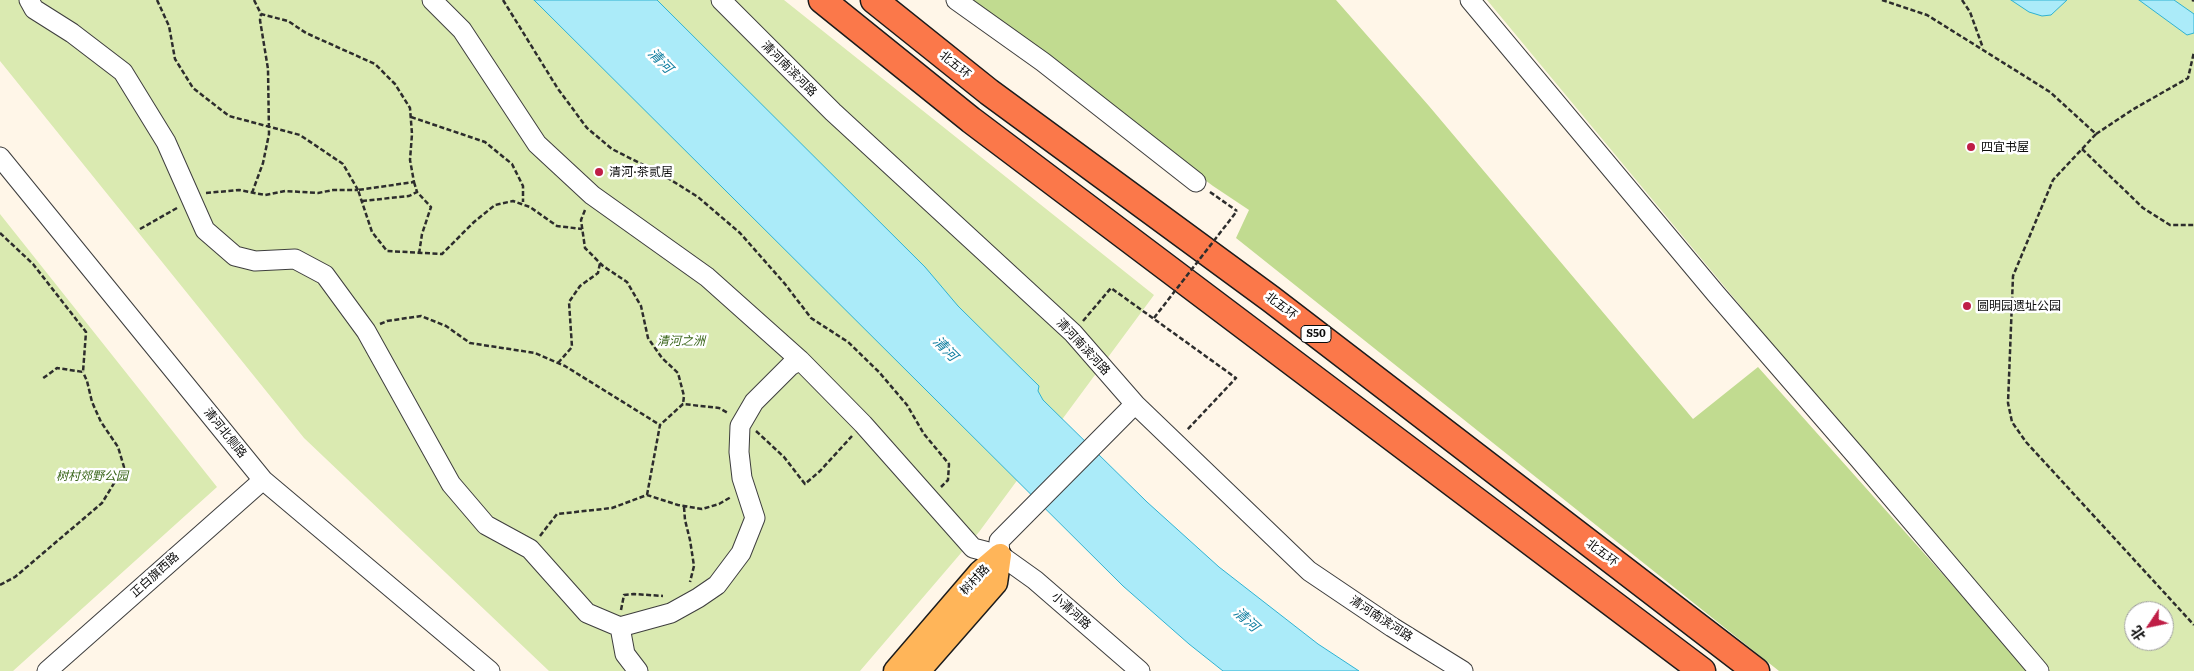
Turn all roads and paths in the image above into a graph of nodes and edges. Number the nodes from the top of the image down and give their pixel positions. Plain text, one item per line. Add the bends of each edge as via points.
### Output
1 (29, 0) edge
2 (157, 0) edge
3 (254, 0) edge
4 (432, 0) edge
5 (503, 0) edge
6 (721, 0) edge
7 (822, 0) edge
8 (874, 0) edge
9 (956, 0) edge
10 (1470, 0) edge
11 (1882, 0) edge
12 (1962, 0) edge
13 (261, 14) junction
14 (1983, 50) junction
15 (2194, 52) edge
16 (2189, 73) junction
17 (2194, 74) edge
18 (411, 117) junction
19 (269, 126) junction
20 (2096, 134) junction
21 (2082, 149) junction
22 (0, 156) edge
23 (414, 182) junction
24 (1196, 182) joint
25 (358, 190) junction
26 (417, 192) junction
27 (252, 193) junction
28 (592, 195) junction
29 (191, 200) junction
30 (362, 201) junction
31 (523, 202) dead end
32 (2194, 225) edge
33 (140, 229) dead end
34 (582, 229) junction
35 (0, 232) edge
36 (420, 254) junction
37 (600, 263) junction
38 (1154, 318) junction
39 (366, 331) junction
40 (1073, 333) junction
41 (800, 360) junction
42 (558, 363) junction
43 (83, 372) junction
44 (42, 379) dead end
45 (683, 404) dead end
46 (1135, 404) junction
47 (660, 425) dead end
48 (1174, 444) junction
49 (263, 480) junction
50 (746, 488) junction
51 (930, 499) junction
52 (684, 506) junction
53 (530, 549) junction
54 (1000, 555) junction
55 (0, 585) edge
56 (690, 585) dead end
57 (664, 596) dead end
58 (2194, 625) edge
59 (620, 626) junction
60 (47, 671) edge
61 (490, 671) edge
62 (638, 671) edge
63 (895, 671) edge
64 (919, 671) edge
65 (1140, 671) edge
66 (1463, 671) edge
67 (1702, 671) edge
68 (1756, 671) edge
69 (2039, 671) edge

1 - 29 street via 34,9 123,72 166,142
2 - 19 path via 169,26 175,59 193,88 229,116
3 - 13 path
4 - 28 street via 462,30 537,144
5 - 51 path via 558,89 587,128 612,149 698,197 740,233 811,318 848,342 879,372 949,464 948,480
6 - 40 street, 清河南滨河路 via 832,112
7 - 67 highway via 971,120
8 - 68 highway, 北五环 / S50 via 989,92 1271,299
9 - 24 street via 1043,62
10 - 69 street via 1716,294
11 - 14 path via 1927,15
12 - 14 path via 1970,12
13 - 18 path via 288,21 306,33 375,64 395,84 410,108
13 - 19 path via 268,69
14 - 20 path via 2050,92
15 - 16 path
16 - 17 path
16 - 20 path via 2188,78
18 - 23 path via 410,160
18 - 31 path via 485,142 512,164 523,186
19 - 25 path via 300,135 343,164
19 - 27 path via 263,163
20 - 21 path
21 - 32 path via 2143,208 2170,225
21 - 58 path via 2053,180 2013,276 2008,383 2012,422 2026,442
22 - 49 street, 清河北侧路
23 - 25 path
23 - 26 path
24 - 38 path, bridge via 1237,211
25 - 27 path via 285,192 265,196
25 - 30 path
26 - 30 path via 409,196
26 - 36 path via 431,207 422,234
27 - 29 path via 239,190 208,193
28 - 34 path via 581,220
28 - 41 street via 707,277
29 - 33 path
29 - 39 street via 205,230 235,256 255,261 295,259 325,275
30 - 36 path via 372,232 387,252
34 - 36 path via 557,226 530,207 513,201 495,205 442,254
34 - 37 path via 585,248
35 - 43 path via 33,264 86,332
37 - 42 path via 598,274 580,286 568,302 572,347
37 - 45 path via 627,282 642,306 648,338 678,373
38 - 40 path via 1111,288
38 - 48 path via 1236,378
39 - 42 path via 387,321 421,316 446,326 470,343 535,353
39 - 53 street via 452,484 486,525
40 - 46 street, 清河南滨河路
41 - 50 street via 754,402 740,426 739,452
41 - 51 street
42 - 47 path
43 - 44 path via 57,368
43 - 55 path via 92,402 118,447 124,467 102,503 16,576
46 - 48 street, 清河南滨河路
46 - 54 street via 999,541
48 - 66 street, 清河南滨河路 via 1308,571
49 - 60 street, 正白旗西路
49 - 61 street, 清河北侧路
50 - 52 path via 719,504 702,509
50 - 59 street via 755,518 741,553 717,585 671,614
51 - 54 street via 973,548
52 - 53 path via 648,494 612,508 557,514
52 - 56 path via 694,566
53 - 59 street via 587,612
54 - 63 main road, 树村路 via 980,572
54 - 64 main road, 树村路 via 996,583
54 - 65 street, 小清河路 via 1036,580
57 - 59 path via 624,595
59 - 62 street via 625,654

